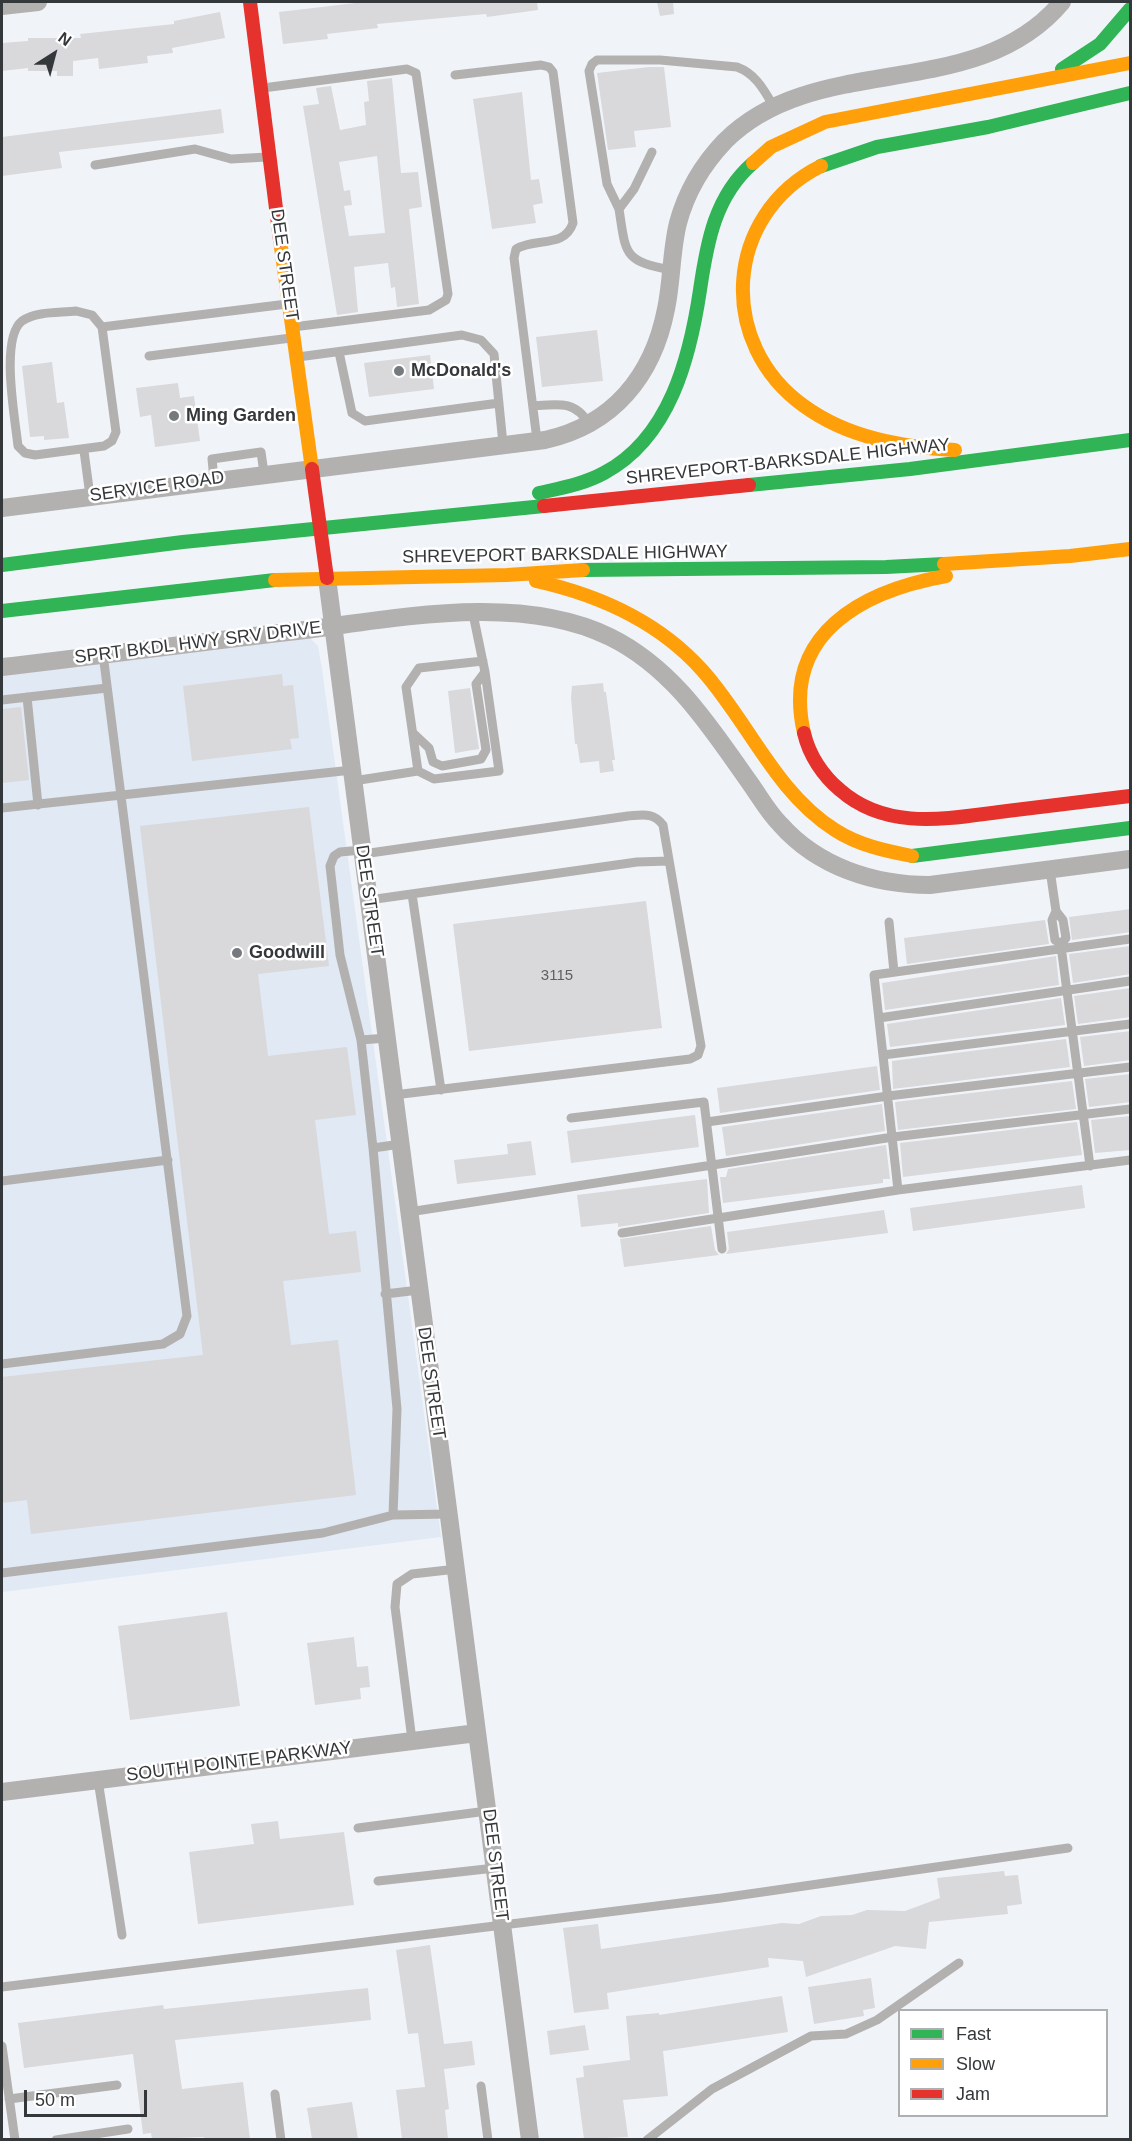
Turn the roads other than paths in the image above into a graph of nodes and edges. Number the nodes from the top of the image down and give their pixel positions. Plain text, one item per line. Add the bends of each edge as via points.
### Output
1 (38, 2) edge
2 (250, 2) edge
3 (1062, 2) edge
4 (2, 6) edge
5 (1131, 9) edge
6 (1131, 63) edge
7 (455, 75) dead end
8 (1035, 81) junction
9 (261, 88) junction
10 (1127, 95) edge
11 (774, 107) junction
12 (652, 152) dead end
13 (269, 157) junction
14 (95, 165) dead end
15 (619, 209) junction
16 (671, 270) junction
17 (289, 304) junction
18 (102, 327) junction
19 (293, 332) junction
20 (339, 352) junction
21 (149, 356) dead end
22 (297, 358) junction
23 (499, 403) junction
24 (533, 406) junction
25 (589, 425) junction
26 (537, 440) junction
27 (1131, 440) edge
28 (503, 444) junction
29 (1061, 449) junction
30 (84, 451) junction
31 (312, 468) junction
32 (90, 496) junction
33 (573, 501) junction
34 (2, 508) edge
35 (448, 514) junction
36 (321, 528) junction
37 (411, 534) dead end
38 (341, 541) dead end
39 (322, 544) junction
40 (1131, 549) edge
41 (1070, 556) junction
42 (2, 565) edge
43 (507, 575) junction
44 (327, 578) junction
45 (2, 611) edge
46 (473, 614) junction
47 (332, 626) junction
48 (103, 654) junction
49 (483, 661) junction
50 (2, 667) edge
51 (485, 672) junction
52 (107, 688) junction
53 (27, 697) junction
54 (2, 700) edge
55 (413, 733) junction
56 (418, 771) junction
57 (352, 776) junction
58 (121, 795) junction
59 (1131, 796) edge
60 (38, 805) junction
61 (2, 808) edge
62 (1131, 828) edge
63 (363, 852) junction
64 (1131, 860) edge
65 (669, 861) junction
66 (1050, 870) junction
67 (412, 894) junction
68 (369, 900) junction
69 (890, 922) dead end
70 (1131, 939) edge
71 (1061, 947) junction
72 (894, 972) junction
73 (1131, 981) edge
74 (1067, 990) junction
75 (879, 1018) junction
76 (1131, 1024) edge
77 (1073, 1033) junction
78 (387, 1038) junction
79 (361, 1040) junction
80 (884, 1055) junction
81 (1131, 1067) edge
82 (1078, 1074) junction
83 (441, 1090) junction
84 (394, 1095) junction
85 (888, 1096) junction
86 (1131, 1109) edge
87 (1083, 1114) junction
88 (571, 1118) dead end
89 (707, 1122) junction
90 (893, 1137) junction
91 (400, 1144) junction
92 (373, 1148) junction
93 (168, 1160) junction
94 (1131, 1160) edge
95 (712, 1165) junction
96 (1090, 1166) junction
97 (2, 1181) edge
98 (898, 1190) junction
99 (409, 1212) junction
100 (719, 1218) junction
101 (622, 1233) dead end
102 (722, 1250) dead end
103 (419, 1290) junction
104 (385, 1294) junction
105 (2, 1364) edge
106 (448, 1514) junction
107 (393, 1515) junction
108 (457, 1569) junction
109 (2, 1573) edge
110 (477, 1733) junction
111 (412, 1740) junction
112 (98, 1780) junction
113 (2, 1792) edge
114 (488, 1811) junction
115 (358, 1828) dead end
116 (1068, 1848) dead end
117 (495, 1868) junction
118 (378, 1881) dead end
119 (502, 1925) junction
120 (122, 1935) dead end
121 (959, 1963) dead end
122 (2, 1987) edge
123 (2, 2046) edge
124 (117, 2085) dead end
125 (481, 2086) dead end
126 (275, 2094) dead end
127 (9, 2099) junction
128 (128, 2128) dead end
129 (15, 2139) edge
130 (56, 2139) edge
131 (281, 2139) edge
132 (488, 2139) edge
133 (530, 2139) edge
134 (647, 2139) edge

1 - 4 street
2 - 9 main road, DEE STREET
3 - 11 street, SERVICE ROAD via 1029,32 980,58 818,91
5 - 8 main road via 1108,39 1080,61
6 - 8 main road
7 - 24 lane via 541,65 553,72 573,223 569,234 524,244 516,249 513,258
8 - 35 main road via 825,122 768,146 723,195 712,221 682,379 667,410 646,437 604,473 556,489
9 - 13 main road, DEE STREET
9 - 19 lane via 407,69 416,73 448,294 446,300 429,310
10 - 29 main road via 852,153 820,167 795,182 765,215 751,242 743,275 743,312 757,354 786,392 827,422 883,443 924,450
11 - 15 lane via 749,71 736,67 660,60 597,60 589,71 607,184
11 - 16 street, SERVICE ROAD via 753,118 704,166 678,223
12 - 15 lane
13 - 14 lane via 231,159 195,149
13 - 17 main road, DEE STREET
15 - 16 lane via 625,247 634,260
16 - 25 street, SERVICE ROAD via 658,345 644,372 615,407
17 - 18 lane
17 - 19 main road, DEE STREET
18 - 30 lane via 116,432 104,446
18 - 30 lane via 92,315 76,311 33,315 20,322 10,335 7,351 18,446 35,455
19 - 21 lane
19 - 22 main road, DEE STREET
20 - 22 lane
20 - 23 lane via 462,334 481,340 494,354
20 - 23 lane via 352,413 364,421
22 - 31 main road, DEE STREET
23 - 28 lane
24 - 25 lane via 574,406
24 - 26 lane
25 - 26 street, SERVICE ROAD
26 - 28 street, SERVICE ROAD
27 - 29 main road, SHREVEPORT-BARKSDALE HIGHWAY
28 - 31 street, SERVICE ROAD
29 - 33 main road, SHREVEPORT-BARKSDALE HIGHWAY via 910,469
30 - 32 lane
31 - 32 street, SERVICE ROAD
31 - 36 main road, DEE STREET
32 - 34 street, SERVICE ROAD
33 - 35 main road, SHREVEPORT-BARKSDALE HIGHWAY
33 - 37 main road via 539,520
35 - 36 main road
36 - 39 main road, SPRT BKDL HWY SRV DRIVE
36 - 42 main road
38 - 39 main road
39 - 44 main road, SPRT BKDL HWY SRV DRIVE
40 - 41 main road, SHREVEPORT BARKSDALE HIGHWAY
41 - 43 main road, SHREVEPORT BARKSDALE HIGHWAY via 886,567 596,569
41 - 59 main road via 931,578 876,596 850,611 818,642 807,666 800,702 806,744 834,787 875,813 901,819 928,820
43 - 44 main road, SHREVEPORT BARKSDALE HIGHWAY
43 - 62 main road via 584,593 624,610 661,634 710,678 796,797 823,824 852,841 881,852 912,856
44 - 45 main road, SHREVEPORT BARKSDALE HIGHWAY via 170,590
44 - 47 street, SPRT BKDL HWY SRV DRIVE
46 - 47 street via 378,619
46 - 49 lane
46 - 66 street via 525,615 576,623 610,637 652,662 702,716 780,825 811,851 842,868 902,885
47 - 48 street, SPRT BKDL HWY SRV DRIVE
47 - 57 street, DEE STREET
48 - 50 street, SPRT BKDL HWY SRV DRIVE
48 - 52 lane
49 - 51 lane
49 - 55 lane via 419,668 406,687
51 - 55 lane via 476,684 486,750 481,759 442,766 434,762 429,748
51 - 56 lane via 499,771 434,778
52 - 53 lane
52 - 58 lane
53 - 54 lane
53 - 60 lane
55 - 56 lane
56 - 57 lane
57 - 58 lane
57 - 63 street, DEE STREET
58 - 60 lane
58 - 93 lane
60 - 61 lane
63 - 65 lane via 648,814 663,825
63 - 68 street, DEE STREET
63 - 79 lane via 340,852 330,866 340,955
64 - 66 street
65 - 67 lane via 637,862
65 - 83 lane via 701,1046 698,1055
66 - 71 lane via 1056,911 1052,920 1055,940
67 - 68 lane
67 - 83 lane
68 - 78 street, DEE STREET
69 - 72 lane
70 - 71 lane
71 - 72 lane
71 - 74 lane
72 - 75 lane via 874,975
73 - 74 lane
74 - 75 lane
74 - 77 lane
75 - 80 lane
76 - 77 lane
77 - 80 lane
77 - 82 lane
78 - 79 lane
78 - 84 street, DEE STREET
79 - 92 lane
80 - 85 lane
81 - 82 lane
82 - 85 lane
82 - 87 lane
83 - 84 lane
84 - 91 street, DEE STREET
85 - 89 lane
85 - 90 lane
86 - 87 lane
87 - 90 lane
87 - 96 lane
88 - 89 lane via 704,1102
89 - 95 lane
90 - 95 lane
90 - 98 lane
91 - 92 lane
91 - 99 street, DEE STREET
92 - 104 lane
93 - 97 lane
93 - 105 lane via 188,1316 180,1334 163,1344
94 - 96 lane
95 - 99 lane
95 - 100 lane
96 - 98 lane
98 - 100 lane
99 - 103 street, DEE STREET
100 - 101 lane
100 - 102 lane
103 - 104 lane
103 - 106 street, DEE STREET
104 - 107 lane via 397,1409
106 - 107 lane
106 - 108 street, DEE STREET
107 - 109 lane via 323,1533
108 - 110 street, DEE STREET
108 - 111 lane via 412,1574 397,1584 395,1607
110 - 111 street, SOUTH POINTE PARKWAY
110 - 114 street, DEE STREET
111 - 112 street, SOUTH POINTE PARKWAY
112 - 113 street, SOUTH POINTE PARKWAY
112 - 120 lane
114 - 115 lane
114 - 117 street, DEE STREET
116 - 119 lane
117 - 118 lane
117 - 119 street, DEE STREET
119 - 122 lane
119 - 133 street, DEE STREET
121 - 134 lane via 877,2020 846,2034 811,2037 712,2089
123 - 127 lane
124 - 127 lane
125 - 132 lane
126 - 131 lane
127 - 129 lane
128 - 130 lane

